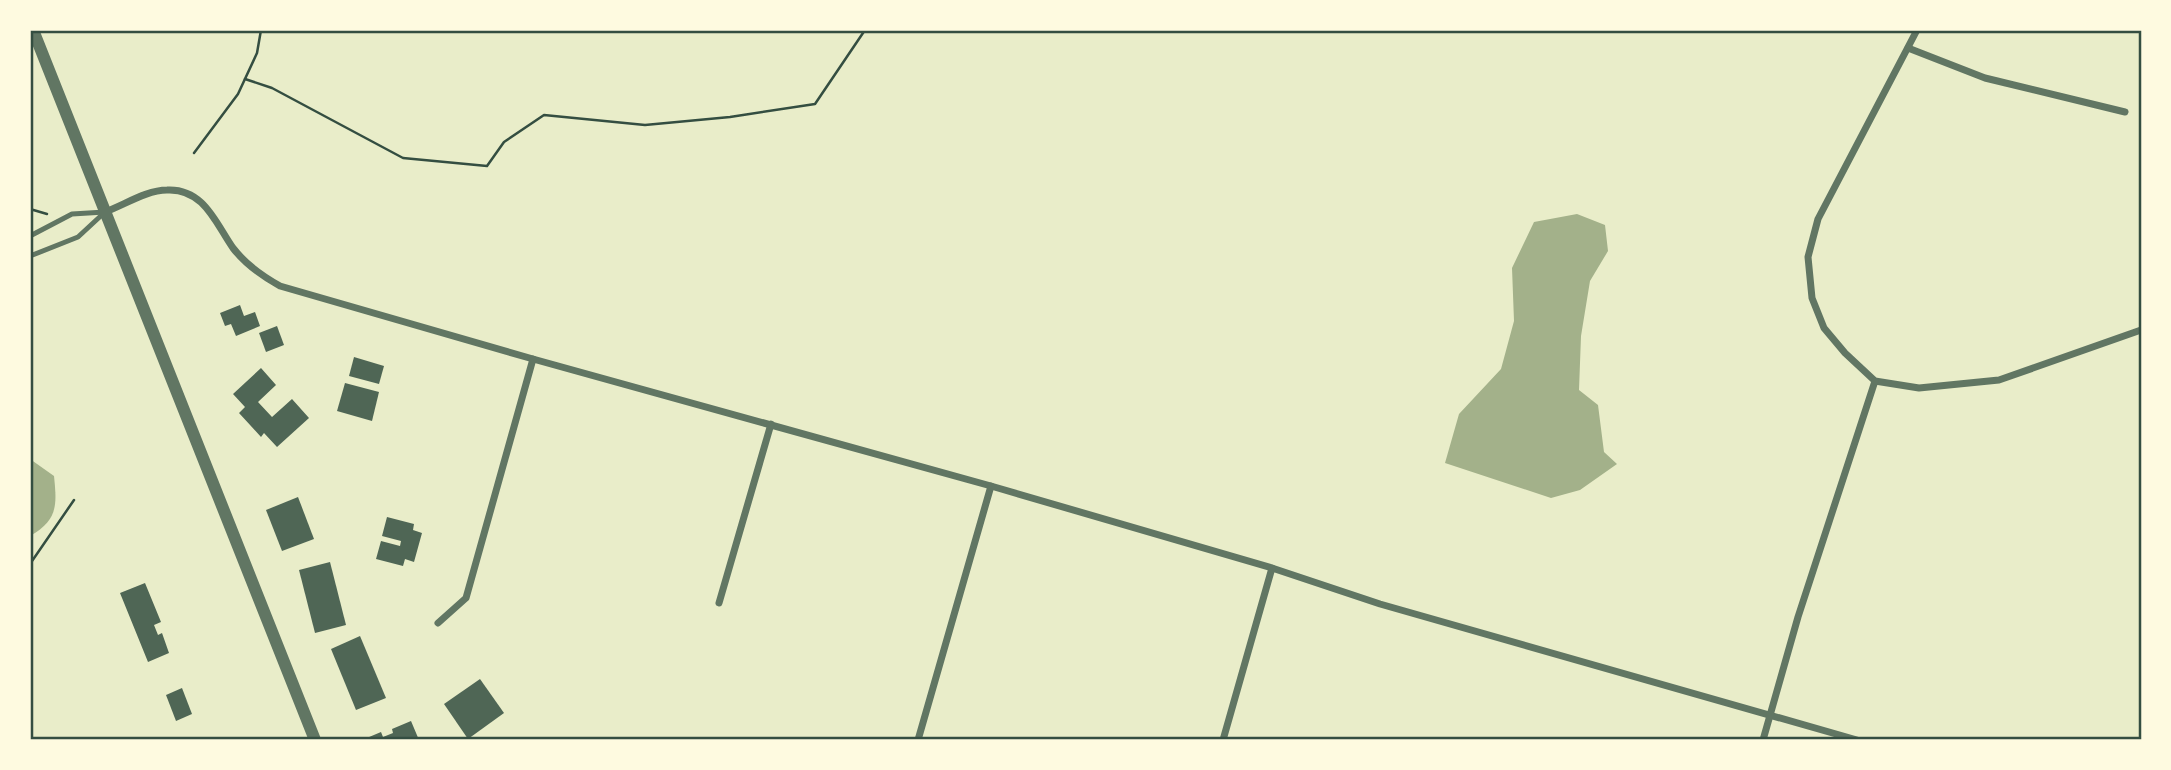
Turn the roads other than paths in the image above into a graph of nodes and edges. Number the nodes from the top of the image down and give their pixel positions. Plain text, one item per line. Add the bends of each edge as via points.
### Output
1 (33, 30) edge
2 (1917, 30) edge
3 (1908, 48) junction
4 (2125, 112) dead end
5 (105, 212) junction
6 (30, 236) edge
7 (30, 256) edge
8 (2141, 330) edge
9 (533, 359) junction
10 (1875, 381) junction
11 (771, 424) junction
12 (991, 486) junction
13 (1272, 568) junction
14 (719, 603) dead end
15 (439, 623) dead end
16 (1769, 715) junction
17 (315, 740) edge
18 (918, 740) edge
19 (1223, 740) edge
20 (1763, 740) edge
21 (1857, 740) edge

1 - 5 street
2 - 3 street
3 - 4 street via 1985,78
3 - 10 street via 1818,219 1808,257 1812,298 1825,328
5 - 6 lane via 72,214
5 - 7 lane via 78,237
5 - 9 street via 168,189 192,196 212,212 234,249 256,272 280,286
5 - 17 street
8 - 10 street via 1999,380 1919,388
9 - 11 street
9 - 15 street via 466,598
10 - 16 street
11 - 12 street
11 - 14 street
12 - 13 street
12 - 18 street
13 - 16 street via 1380,604
13 - 19 street
16 - 20 street
16 - 21 street

